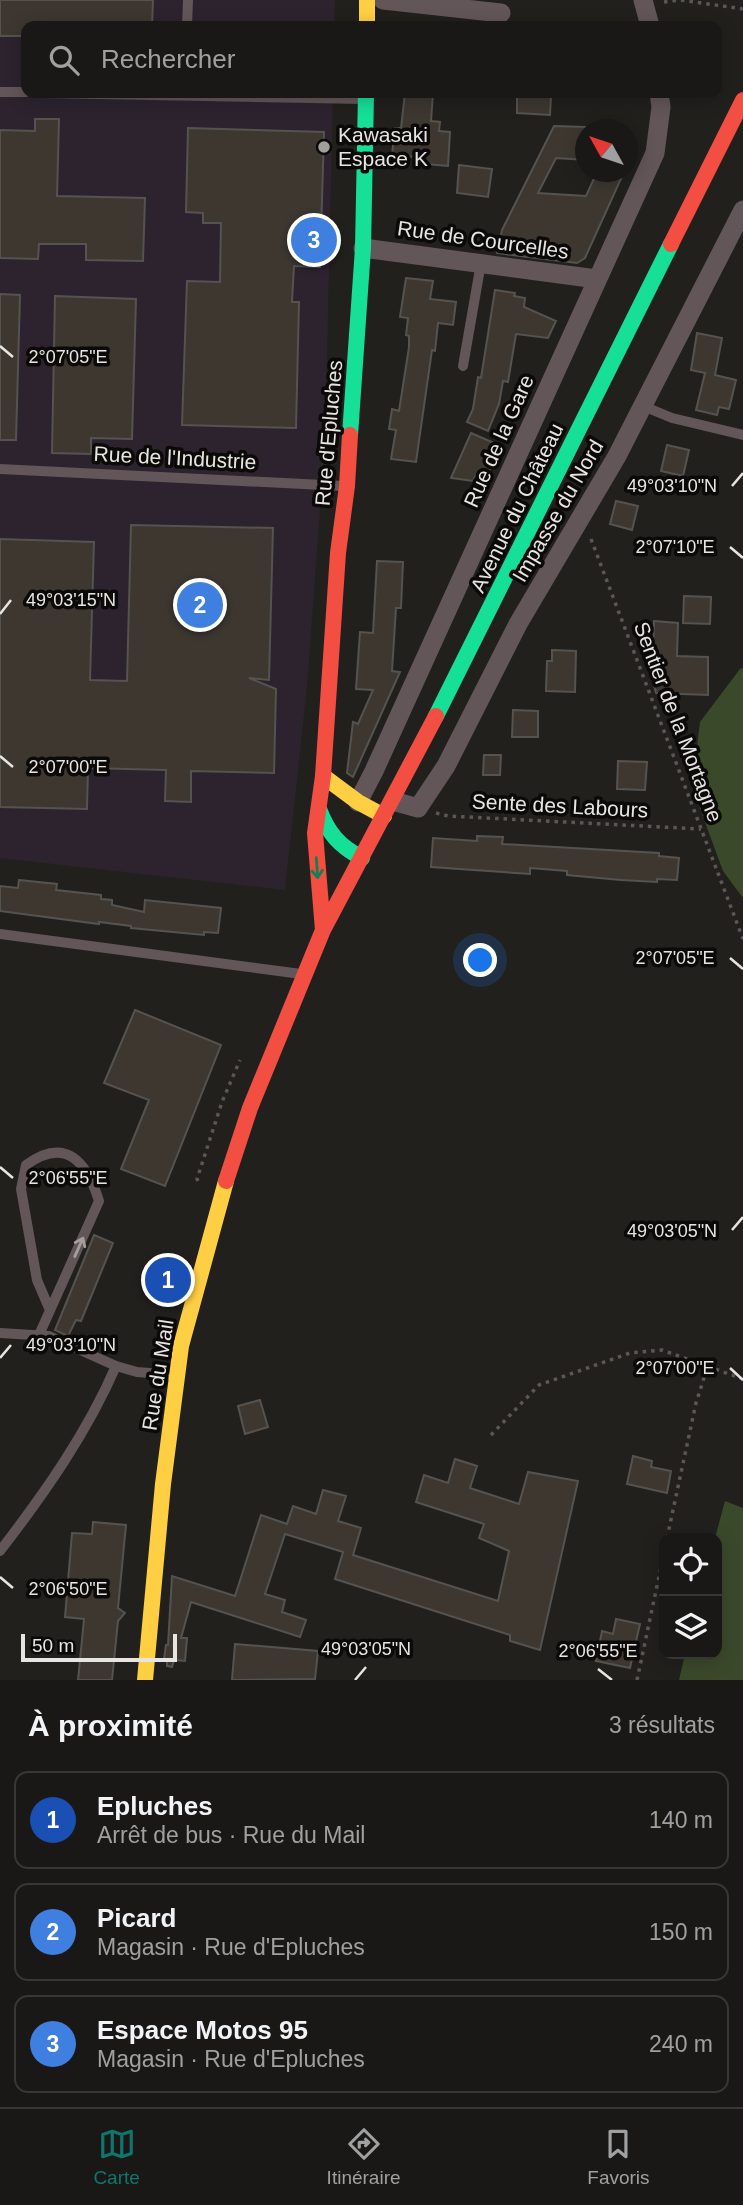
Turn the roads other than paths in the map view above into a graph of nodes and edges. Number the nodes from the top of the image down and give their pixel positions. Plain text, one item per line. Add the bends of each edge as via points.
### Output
1 (188, 0) edge
2 (367, 0) edge
3 (383, 0) edge
4 (643, 0) edge
5 (501, 13) dead end
6 (187, 21) edge
7 (367, 21) edge
8 (649, 21) edge
9 (0, 92) edge
10 (21, 92) edge
11 (366, 98) edge
12 (660, 98) edge
13 (743, 100) edge
14 (743, 210) edge
15 (363, 248) junction
16 (481, 262) junction
17 (597, 279) junction
18 (463, 366) dead end
19 (643, 406) junction
20 (743, 435) edge
21 (0, 469) edge
22 (347, 486) junction
23 (323, 776) junction
24 (358, 802) junction
25 (388, 808) junction
26 (319, 809) junction
27 (362, 858) junction
28 (323, 930) junction
29 (0, 934) edge
30 (304, 975) junction
31 (49, 1308) junction
32 (0, 1333) edge
33 (39, 1335) junction
34 (116, 1366) junction
35 (178, 1376) junction
36 (0, 1551) edge
37 (145, 1680) edge

1 - 6 lane
2 - 7 main road
3 - 5 street
4 - 8 street
9 - 10 lane
11 - 15 main road, Rue d'Epluches
12 - 17 street, Rue de la Gare via 655,153
13 - 25 main road, Avenue du Château
14 - 19 street, Impasse du Nord
15 - 16 street, Rue de Courcelles
15 - 22 main road, Rue d'Epluches
16 - 17 street, Rue de Courcelles
16 - 18 lane
17 - 24 street, Rue de la Gare
19 - 20 lane
19 - 25 street, Impasse du Nord via 518,624 446,766 418,808
21 - 22 lane, Rue de l'Industrie
22 - 23 main road, Rue d'Epluches
23 - 24 main road
23 - 26 main road, Rue d'Epluches
24 - 25 main road
25 - 27 main road, Avenue du Château
26 - 27 main road via 326,831 342,848
26 -> 28 main road, Rue d'Epluches via 315,833
27 - 28 main road, Avenue du Château
28 - 30 main road, Rue du Mail
29 - 30 lane
30 - 35 main road, Rue du Mail via 250,1108 216,1211 183,1335
31 -> 31 lane via 99,1201 80,1161 62,1152 40,1155 26,1165 21,1189 37,1280
31 - 33 lane
32 - 33 lane
33 - 34 lane
34 - 35 lane
34 - 36 lane via 41,1497
35 - 37 main road, Rue du Mail

